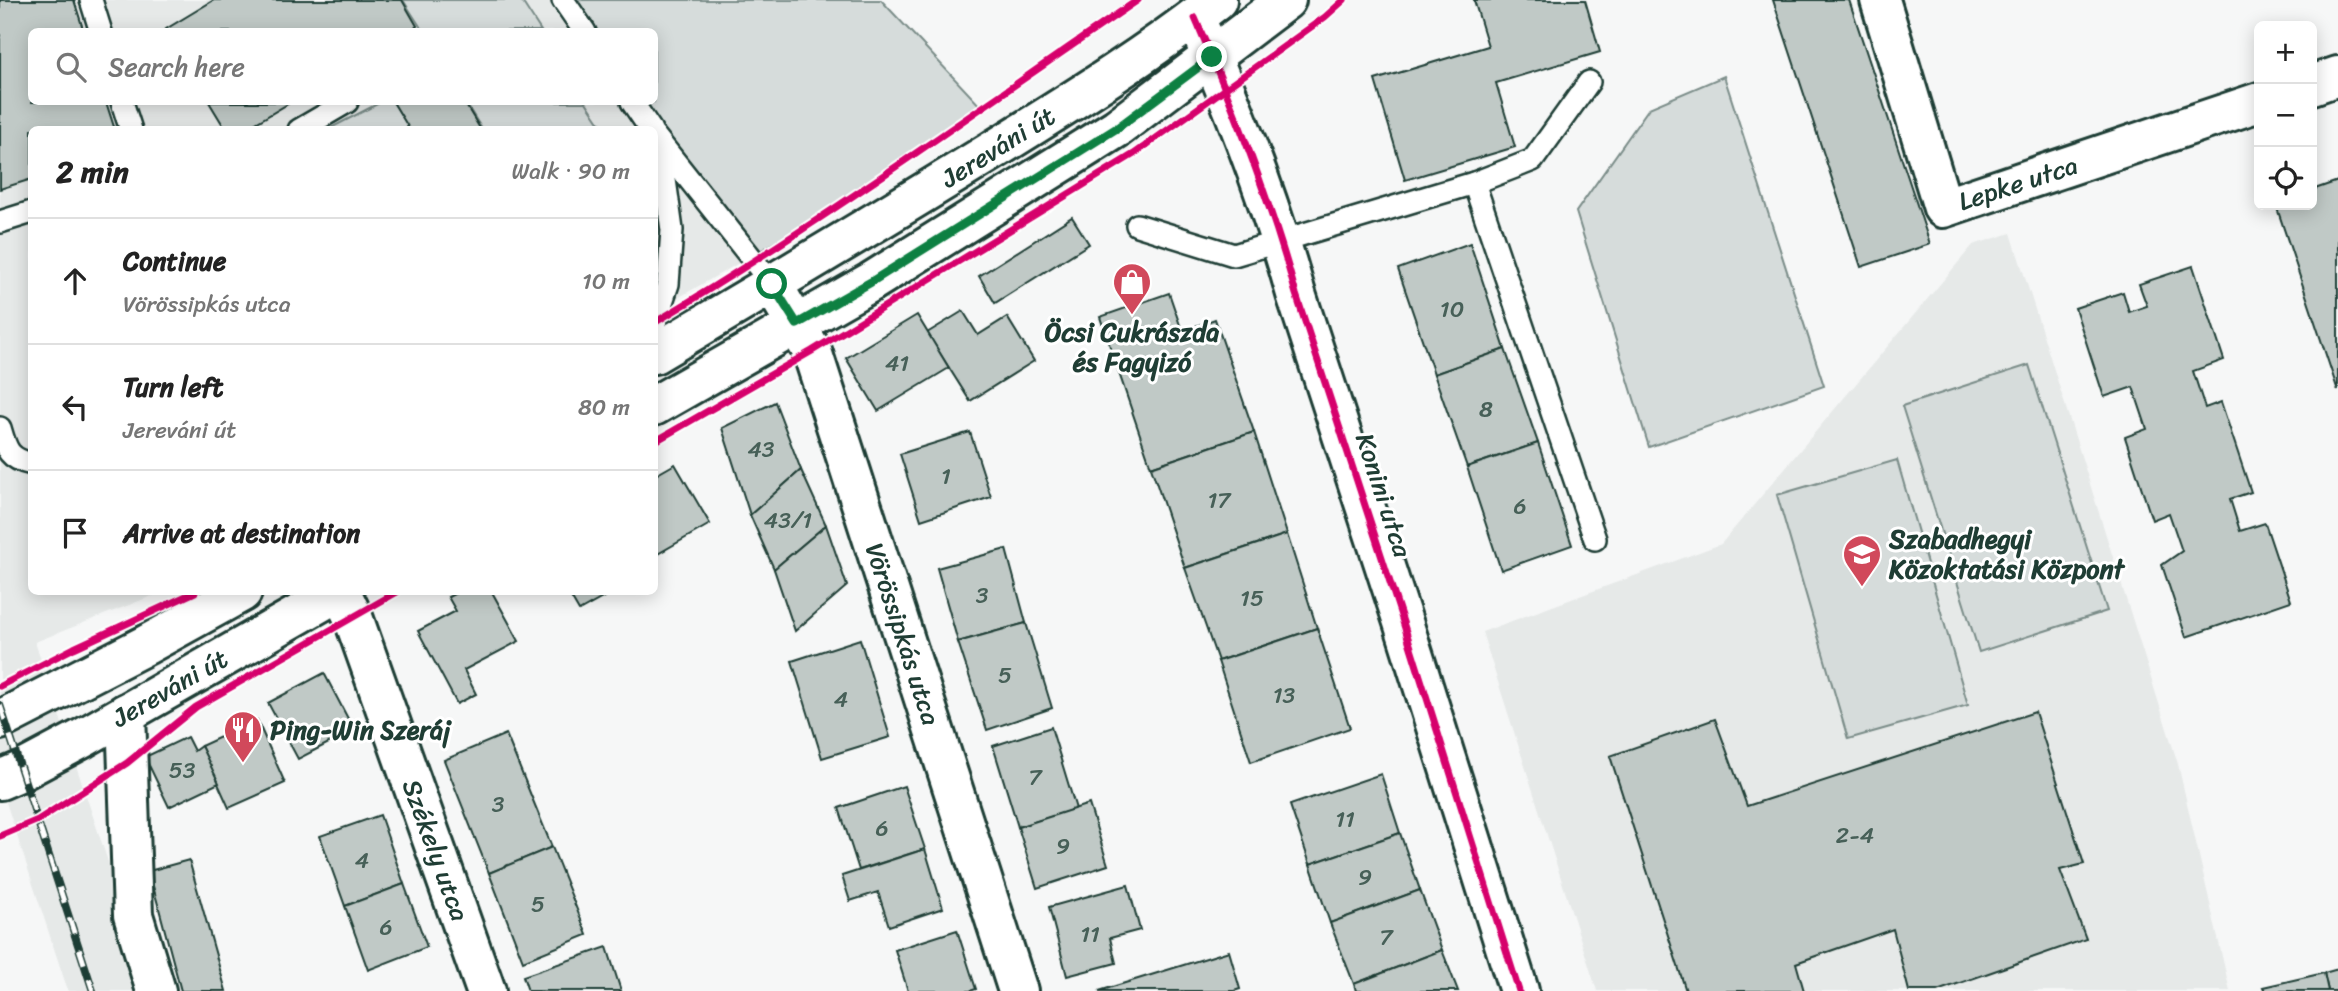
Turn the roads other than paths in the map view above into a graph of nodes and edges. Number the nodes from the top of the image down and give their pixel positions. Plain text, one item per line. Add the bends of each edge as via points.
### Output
1 (91, 0) edge
2 (563, 0) edge
3 (1286, 0) edge
4 (1880, 0) edge
5 (1206, 9) edge
6 (100, 28) edge
7 (581, 28) edge
8 (1212, 57) junction
9 (2338, 76) edge
10 (1589, 82) dead end
11 (2315, 84) edge
12 (2254, 104) edge
13 (123, 105) edge
14 (342, 105) edge
15 (634, 105) edge
16 (130, 126) edge
17 (306, 126) edge
18 (649, 126) edge
19 (658, 139) edge
20 (658, 152) edge
21 (1474, 183) junction
22 (28, 213) edge
23 (0, 222) edge
24 (1137, 225) dead end
25 (1281, 240) junction
26 (772, 284) junction
27 (658, 314) edge
28 (797, 324) junction
29 (658, 352) edge
30 (658, 403) edge
31 (0, 428) edge
32 (28, 463) edge
33 (1595, 539) dead end
34 (237, 595) edge
35 (335, 595) edge
36 (342, 595) edge
37 (126, 713) junction
38 (2, 719) edge
39 (0, 780) edge
40 (156, 991) edge
41 (486, 991) edge
42 (1018, 991) edge
43 (1519, 991) edge

1 - 6 lane
2 - 7 lane
3 - 8 street, Jereváni út
4 - 12 street, Lepke utca via 1943,208
5 - 8 street, Konini utca
5 - 26 street, Jereváni út via 1091,89
8 - 25 street, Konini utca
8 - 28 street, Jereváni út via 1117,128
9 - 11 street
10 - 21 lane via 1533,160
13 - 16 lane
14 - 17 lane
15 - 18 lane
19 - 26 lane
20 - 27 lane via 672,230 668,284
21 - 25 lane
21 - 33 lane
22 - 23 lane
24 - 25 lane via 1234,255
25 - 43 street, Konini utca
26 - 28 street, Vörössipkás utca
26 - 29 street, Jereváni út
28 - 30 street, Jereváni út
28 - 42 street, Vörössipkás utca via 812,351
31 - 32 lane via 6,449 16,460
34 - 38 street, Jereváni út
35 - 37 street, Jereváni út
36 - 41 street, Székely utca
37 - 39 street, Jereváni út
37 - 40 street via 133,915

